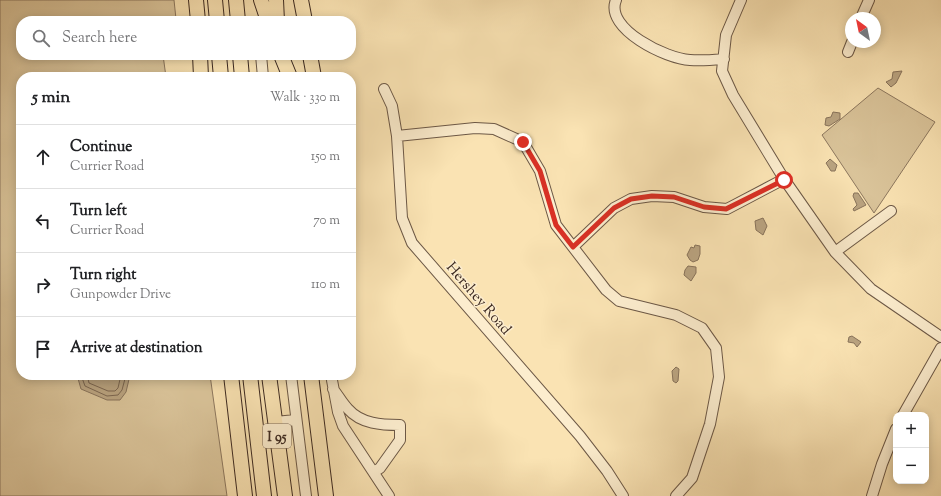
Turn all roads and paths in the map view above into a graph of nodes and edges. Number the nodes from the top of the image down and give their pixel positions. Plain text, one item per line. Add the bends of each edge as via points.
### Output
1 (196, 0) edge
2 (215, 0) edge
3 (236, 0) edge
4 (276, 0) edge
5 (301, 0) edge
6 (616, 0) edge
7 (741, 0) edge
8 (869, 0) edge
9 (261, 3) edge
10 (864, 12) edge
11 (198, 16) edge
12 (217, 16) edge
13 (238, 16) edge
14 (266, 16) edge
15 (277, 16) edge
16 (304, 16) edge
17 (724, 59) junction
18 (200, 60) edge
19 (219, 60) edge
20 (240, 60) edge
21 (262, 60) edge
22 (280, 60) edge
23 (282, 60) edge
24 (311, 60) edge
25 (201, 72) edge
26 (221, 72) edge
27 (242, 72) edge
28 (263, 72) edge
29 (281, 72) edge
30 (288, 72) edge
31 (313, 72) edge
32 (384, 89) dead end
33 (397, 136) junction
34 (784, 180) junction
35 (891, 211) dead end
36 (573, 247) junction
37 (835, 252) junction
38 (941, 337) edge
39 (941, 348) edge
40 (232, 380) edge
41 (251, 380) edge
42 (270, 380) edge
43 (292, 380) edge
44 (312, 380) edge
45 (332, 380) edge
46 (333, 389) junction
47 (905, 412) edge
48 (296, 420) junction
49 (275, 422) junction
50 (893, 437) edge
51 (374, 472) junction
52 (245, 496) edge
53 (264, 496) edge
54 (285, 496) edge
55 (306, 496) edge
56 (326, 496) edge
57 (388, 496) edge
58 (623, 496) edge
59 (676, 496) edge
60 (872, 496) edge

1 - 11 highway
2 - 12 highway
3 - 13 highway
4 - 15 highway
5 - 16 highway
6 - 17 street via 614,5 622,25 632,35 665,55 689,60
7 - 17 street via 726,35
8 - 10 street
9 - 14 highway
17 - 34 street via 722,71 733,95
18 - 25 highway
19 - 26 highway
20 - 27 highway
21 - 28 street
22 - 29 highway
23 - 30 highway
24 - 31 highway
32 - 33 street, Hershey Road via 392,106
33 - 36 street via 475,128 494,129 523,142 540,171 556,225
33 - 58 street, Hershey Road via 402,218 412,243 580,436
34 - 36 street via 726,209 704,207 674,197 652,196 631,199 614,208
34 - 37 street
35 - 37 street
36 - 59 street via 606,290 619,301 690,321 702,328 716,348 719,377 710,424 692,478
37 - 38 street via 871,289
39 - 47 street
40 - 52 highway
41 - 53 highway, I 95
42 - 49 highway, I 95
43 - 48 street
44 - 56 highway
45 - 46 street
46 - 51 street via 343,426
46 - 51 street via 348,410 360,419 382,425 400,425 400,440 380,468
48 - 49 street
48 - 55 street
49 - 54 highway, I 95
50 - 60 street
51 - 57 street

